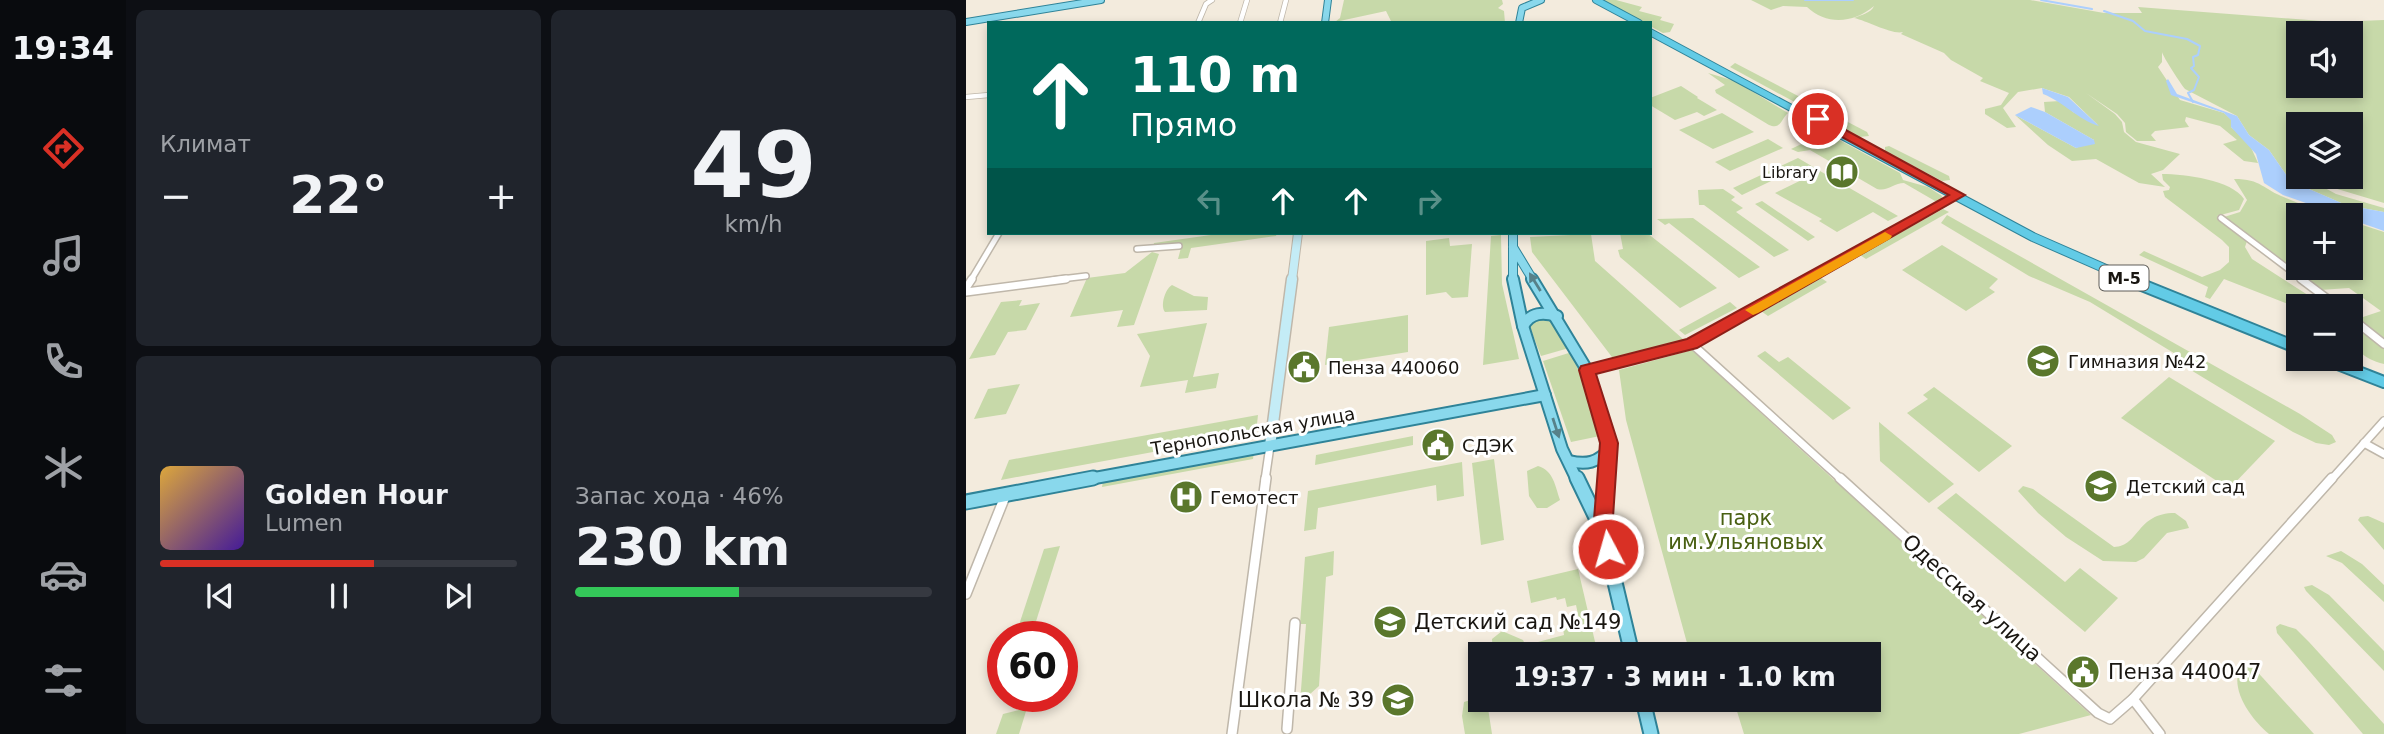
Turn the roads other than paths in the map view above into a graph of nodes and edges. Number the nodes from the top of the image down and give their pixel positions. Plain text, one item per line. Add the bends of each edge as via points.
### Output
1 (1101, 0) edge
2 (1212, 0) edge
3 (1247, 0) edge
4 (1286, 0) edge
5 (1328, 0) edge
6 (1541, 0) edge
7 (1594, 0) edge
8 (1532, 3) junction
9 (1199, 21) edge
10 (1241, 21) edge
11 (1281, 21) edge
12 (1325, 21) edge
13 (1519, 21) edge
14 (1519, 21) edge
15 (1632, 21) edge
16 (966, 22) edge
17 (1652, 31) edge
18 (987, 95) edge
19 (966, 97) edge
20 (1957, 196) junction
21 (2221, 218) dead end
22 (998, 235) edge
23 (1298, 235) edge
24 (1513, 235) edge
25 (1178, 246) dead end
26 (1513, 247) junction
27 (1137, 249) dead end
28 (1086, 276) dead end
29 (966, 290) edge
30 (2321, 294) edge
31 (1557, 316) junction
32 (1523, 326) junction
33 (2363, 327) edge
34 (2286, 341) edge
35 (1692, 344) junction
36 (2384, 344) edge
37 (1587, 370) junction
38 (2363, 370) edge
39 (2360, 371) edge
40 (2384, 379) edge
41 (1545, 395) junction
42 (2384, 421) edge
43 (2364, 443) junction
44 (1270, 446) junction
45 (1609, 449) junction
46 (2384, 454) edge
47 (1569, 461) junction
48 (1006, 494) junction
49 (966, 502) edge
50 (1603, 532) junction
51 (966, 594) edge
52 (1295, 623) dead end
53 (1629, 642) edge
54 (2133, 699) junction
55 (1646, 712) edge
56 (1287, 729) dead end
57 (1232, 734) edge
58 (1651, 734) edge
59 (2160, 734) edge

1 - 16 main road
2 - 9 street
3 - 10 street
4 - 11 street
5 - 12 main road
6 - 8 main road
7 - 15 highway
8 - 13 main road via 1516,3
8 - 14 main road via 1521,9
17 - 20 highway, М-5
18 - 19 street
20 - 34 highway, М-5 via 2092,264
20 - 35 street
21 - 30 street
22 - 29 street
23 - 44 main road
24 - 26 main road
25 - 27 street
31 -> 26 main road
26 - 32 main road via 1513,282
28 - 29 street
31 - 32 main road via 1534,314
31 - 37 main road
32 - 41 main road
33 - 36 street
35 - 37 street
35 - 54 street, Одесская улица via 2098,713 2110,719
37 - 45 main road
38 - 40 highway
39 - 40 highway
41 - 44 main road, Тернопольская улица
41 -> 47 main road
42 - 43 street, Одесская улица
43 - 46 street
43 - 54 street, Одесская улица
44 - 48 main road, Тернопольская улица
44 - 57 street
45 - 47 main road via 1592,464
45 - 50 main road
47 - 50 main road
48 - 49 main road, Тернопольская улица
48 - 51 street
50 - 53 main road
52 - 56 street
54 - 59 street
55 - 58 main road

